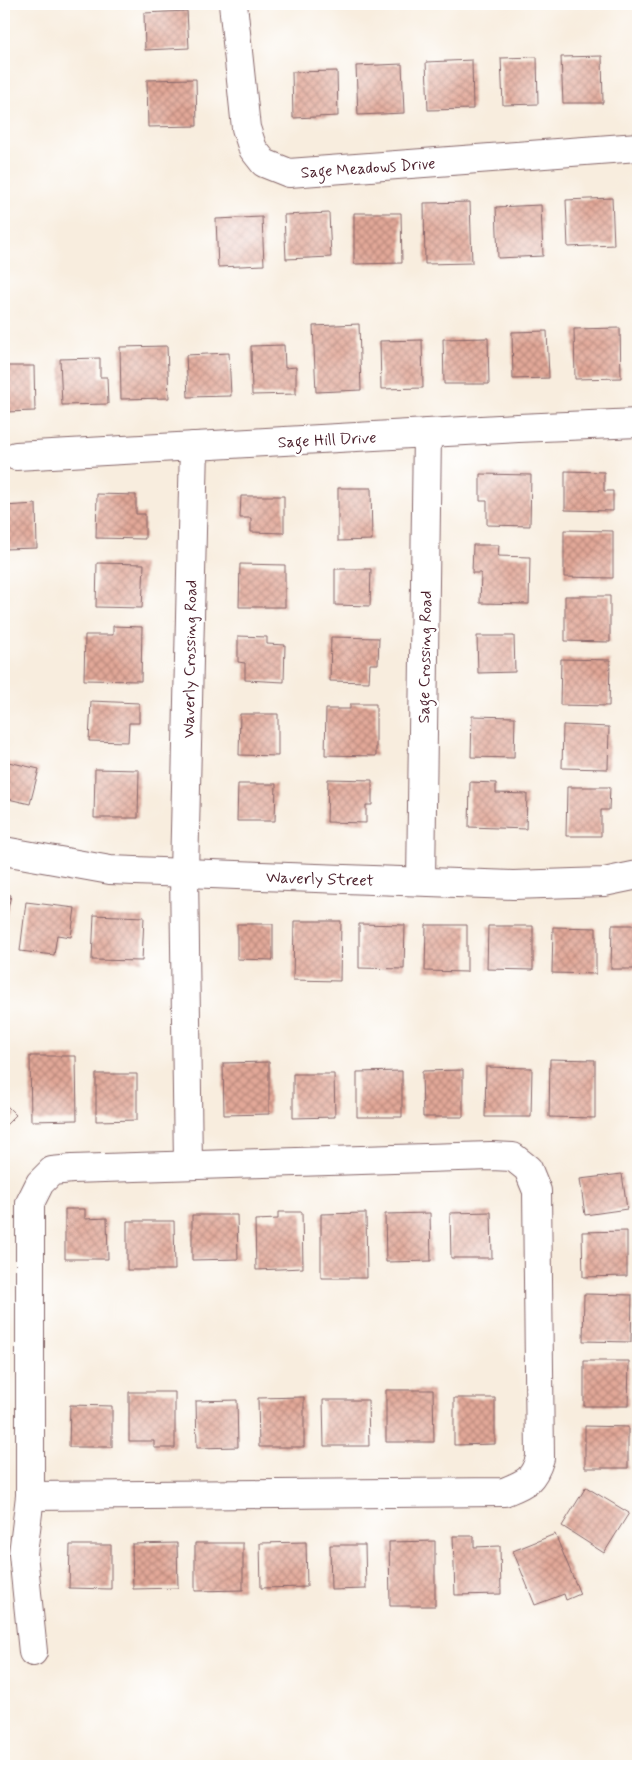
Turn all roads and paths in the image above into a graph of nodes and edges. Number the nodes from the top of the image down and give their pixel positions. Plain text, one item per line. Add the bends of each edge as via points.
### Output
1 (233, 4) edge
2 (638, 147) edge
3 (638, 423) edge
4 (428, 433) junction
5 (194, 446) junction
6 (16, 456) dead end
7 (4, 851) edge
8 (184, 873) junction
9 (638, 875) edge
10 (421, 881) junction
11 (188, 1165) junction
12 (30, 1496) junction
13 (33, 1652) dead end

1 - 2 street, Sage Meadows Drive via 246,128 253,149 264,163 289,173
3 - 4 street, Sage Hill Drive
4 - 5 street, Sage Hill Drive
4 - 10 street, Sage Crossing Road
5 - 6 street, Sage Hill Drive
5 - 8 street, Waverly Crossing Road
7 - 8 street, Waverly Street via 110,870
8 - 10 street, Waverly Street
8 - 11 street, Waverly Crossing Road
9 - 10 street, Waverly Street via 604,882 513,885
11 - 12 street via 52,1171 40,1183 30,1204
11 - 12 street via 490,1156 513,1157 528,1169 537,1191 540,1458 535,1472 523,1484 504,1492
12 - 13 street via 23,1554

